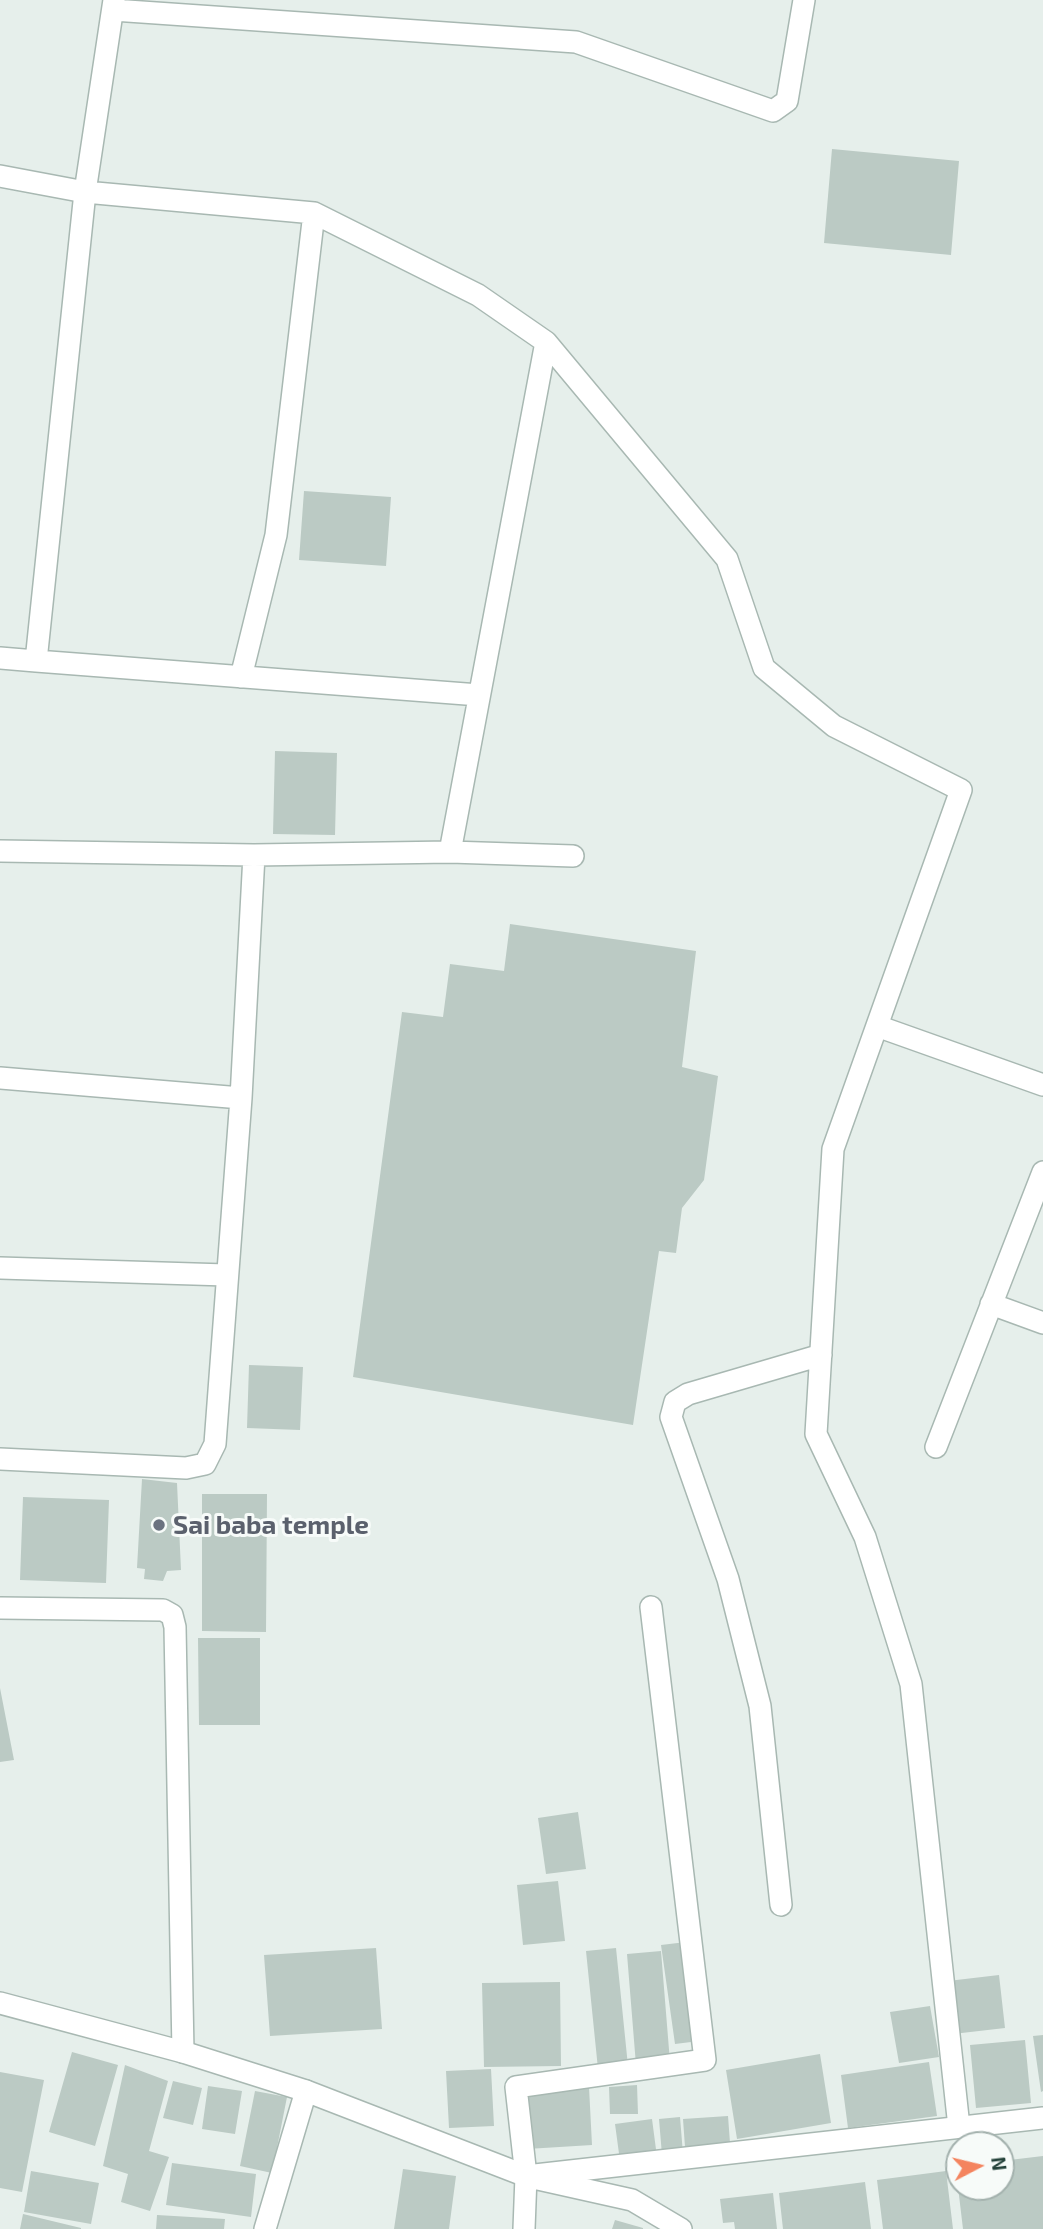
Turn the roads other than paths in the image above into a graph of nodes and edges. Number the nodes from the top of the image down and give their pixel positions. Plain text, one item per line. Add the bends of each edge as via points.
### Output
1 (804, 0) edge
2 (114, 5) edge
3 (0, 176) edge
4 (85, 192) junction
5 (314, 213) junction
6 (546, 342) junction
7 (0, 657) edge
8 (36, 661) junction
9 (241, 677) junction
10 (479, 695) junction
11 (0, 851) edge
12 (450, 852) junction
13 (254, 855) junction
14 (572, 856) dead end
15 (877, 1026) junction
16 (0, 1078) edge
17 (1043, 1086) edge
18 (242, 1098) junction
19 (1043, 1171) edge
20 (0, 1268) edge
21 (226, 1275) junction
22 (992, 1304) junction
23 (1043, 1323) edge
24 (821, 1355) junction
25 (936, 1447) dead end
26 (0, 1459) edge
27 (651, 1607) dead end
28 (0, 1608) edge
29 (781, 1905) dead end
30 (0, 2004) edge
31 (183, 2052) junction
32 (306, 2091) junction
33 (1043, 2118) edge
34 (959, 2127) junction
35 (526, 2176) junction
36 (265, 2229) edge
37 (524, 2229) edge
38 (681, 2229) edge

1 - 2 street via 787,101 773,111 576,41
2 - 4 street
3 - 4 street
4 - 5 street
4 - 8 street
5 - 6 street via 478,295
5 - 9 street via 276,535
6 - 10 street
6 - 15 street via 727,559 764,668 834,726 961,790
7 - 8 street
8 - 9 street
9 - 10 street
10 - 12 street
11 - 13 street
12 - 13 street
12 - 14 street
13 - 18 street
15 - 17 street
15 - 24 street via 833,1149
16 - 18 street
18 - 21 street
19 - 22 street
20 - 21 street
21 - 26 street via 215,1444 205,1464 186,1468
22 - 23 street
22 - 25 street
24 - 29 street via 688,1394 675,1402 671,1417 729,1579 760,1706
24 - 34 street via 816,1434 865,1537 911,1684
27 - 35 street via 705,2060 516,2087
28 - 31 street via 163,1610 172,1615 176,1627
30 - 31 street
31 - 32 street
32 - 35 street
32 - 36 street
33 - 34 street
34 - 35 street
35 - 37 street
35 - 38 street via 632,2200

